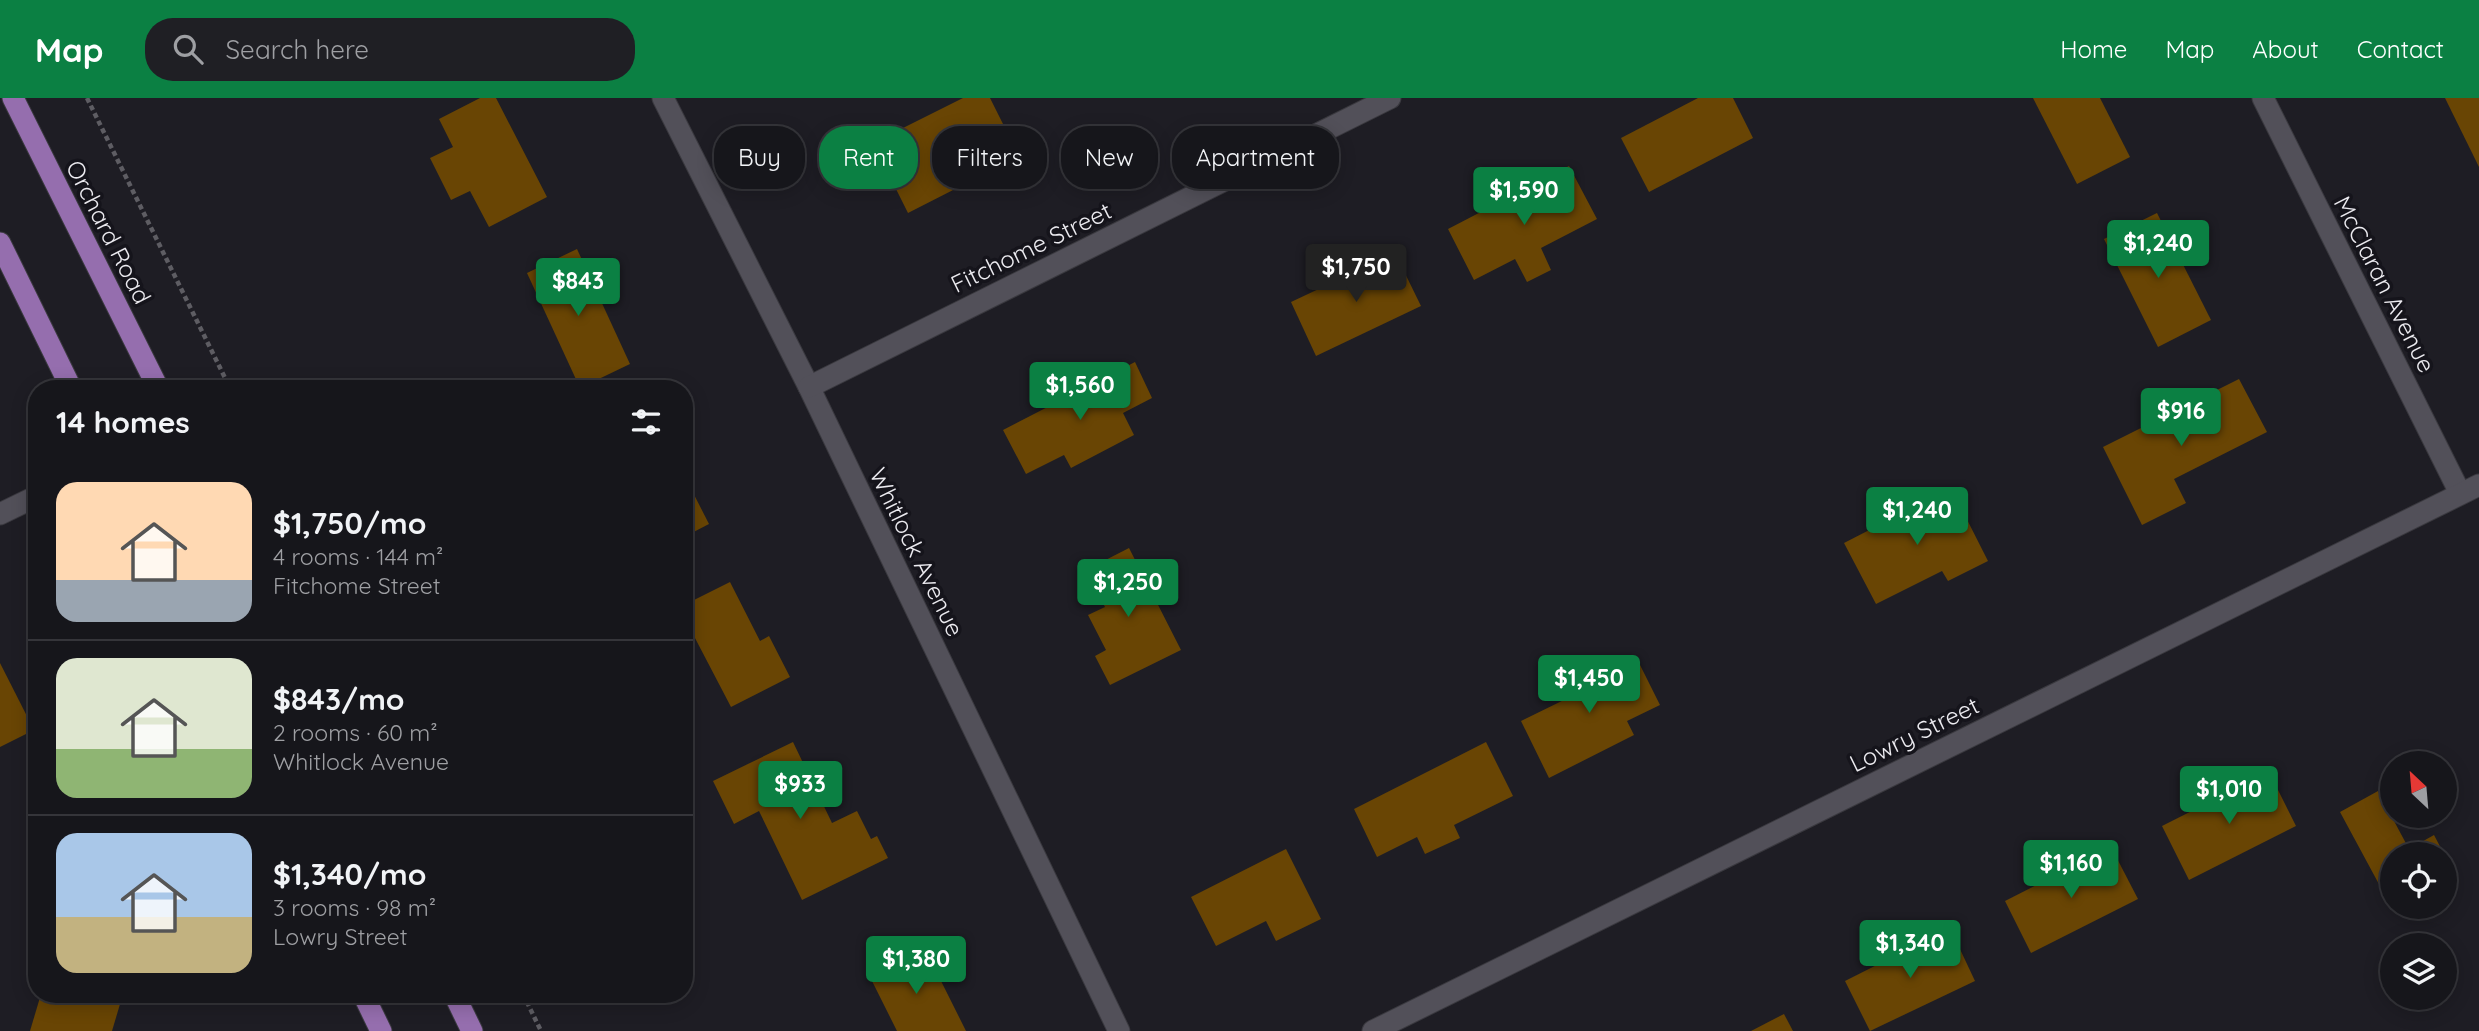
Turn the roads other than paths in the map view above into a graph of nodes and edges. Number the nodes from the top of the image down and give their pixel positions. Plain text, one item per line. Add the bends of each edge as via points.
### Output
1 (13, 98) edge
2 (663, 98) edge
3 (1390, 98) edge
4 (2263, 98) edge
5 (0, 243) edge
6 (67, 380) edge
7 (154, 380) edge
8 (808, 387) junction
9 (2470, 489) edge
10 (28, 500) edge
11 (0, 514) edge
12 (367, 1003) edge
13 (458, 1003) edge
14 (381, 1031) edge
15 (472, 1031) edge
16 (1119, 1031) edge
17 (1373, 1031) edge

1 - 7 main road, Orchard Road
2 - 8 street, Whitlock Avenue
3 - 8 street, Fitchome Street
4 - 9 street, McClaran Avenue
5 - 6 main road
8 - 16 street, Whitlock Avenue
9 - 17 street, Lowry Street
10 - 11 street
12 - 14 main road
13 - 15 main road

